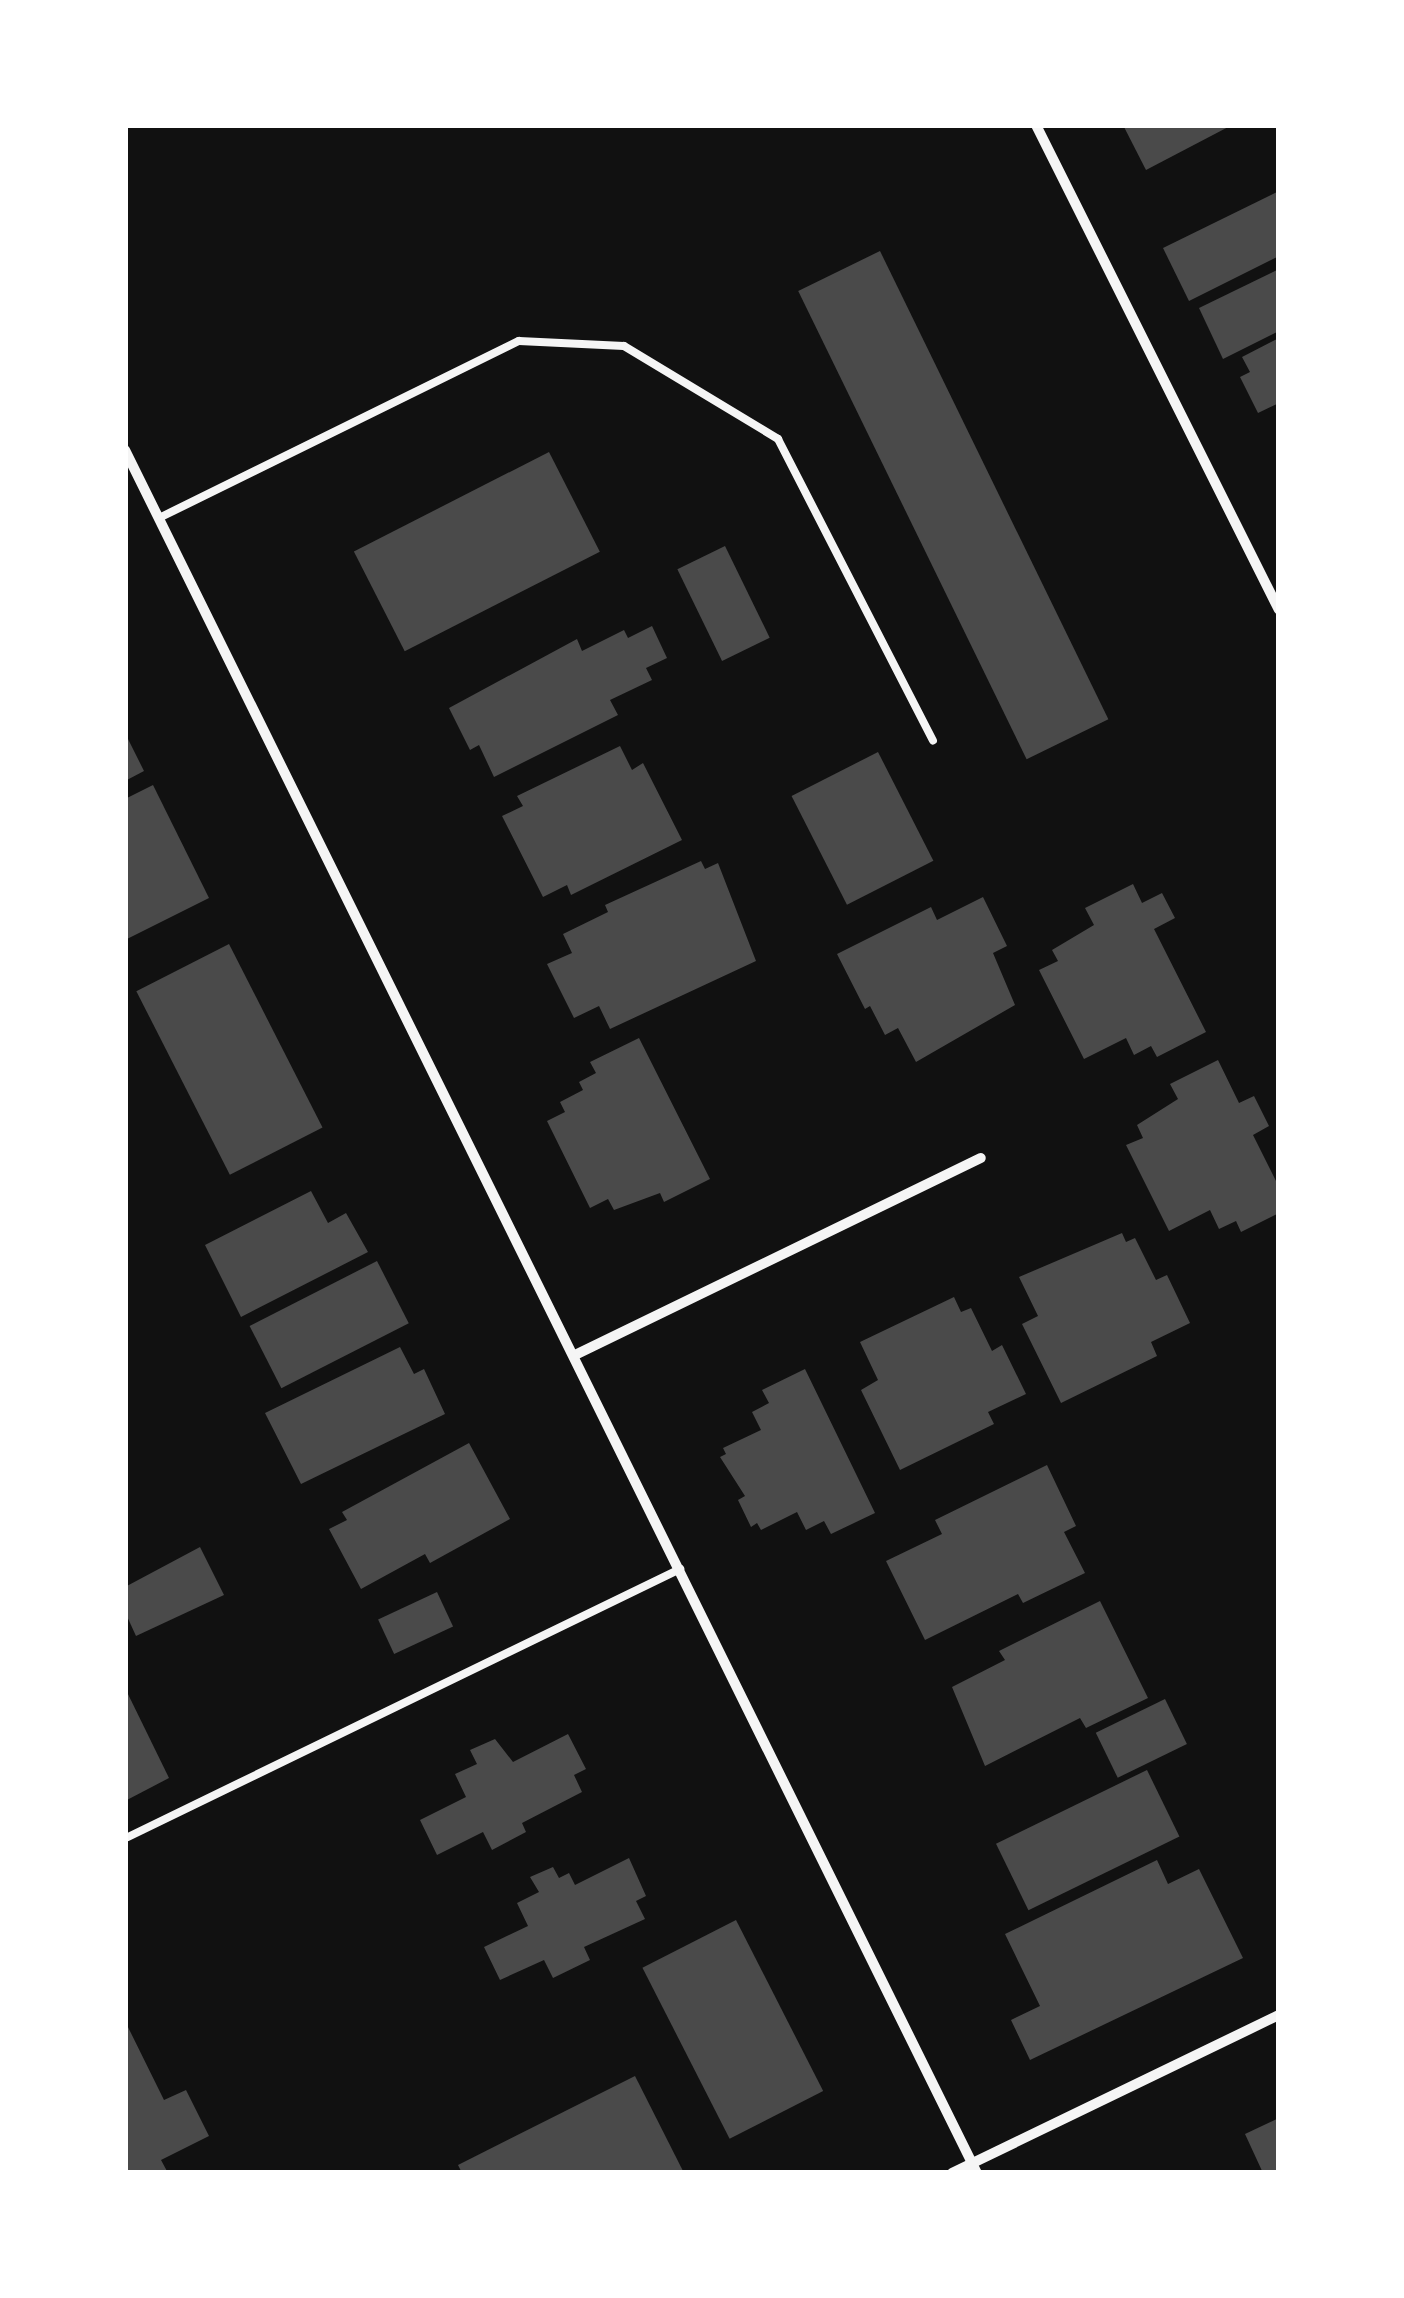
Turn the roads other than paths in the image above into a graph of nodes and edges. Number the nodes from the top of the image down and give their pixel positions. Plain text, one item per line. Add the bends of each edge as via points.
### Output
1 (1036, 125) edge
2 (125, 450) edge
3 (159, 518) junction
4 (1279, 610) edge
5 (933, 740) dead end
6 (981, 1158) dead end
7 (575, 1356) junction
8 (680, 1569) junction
9 (128, 1837) dead end
10 (1279, 2014) edge
11 (975, 2168) edge
12 (952, 2173) edge

1 - 4 street
2 - 3 street
3 - 5 lane via 519,340 624,346 778,439
3 - 7 street
6 - 7 street
7 - 8 street
8 - 9 lane
8 - 11 street
10 - 11 street
11 - 12 street

